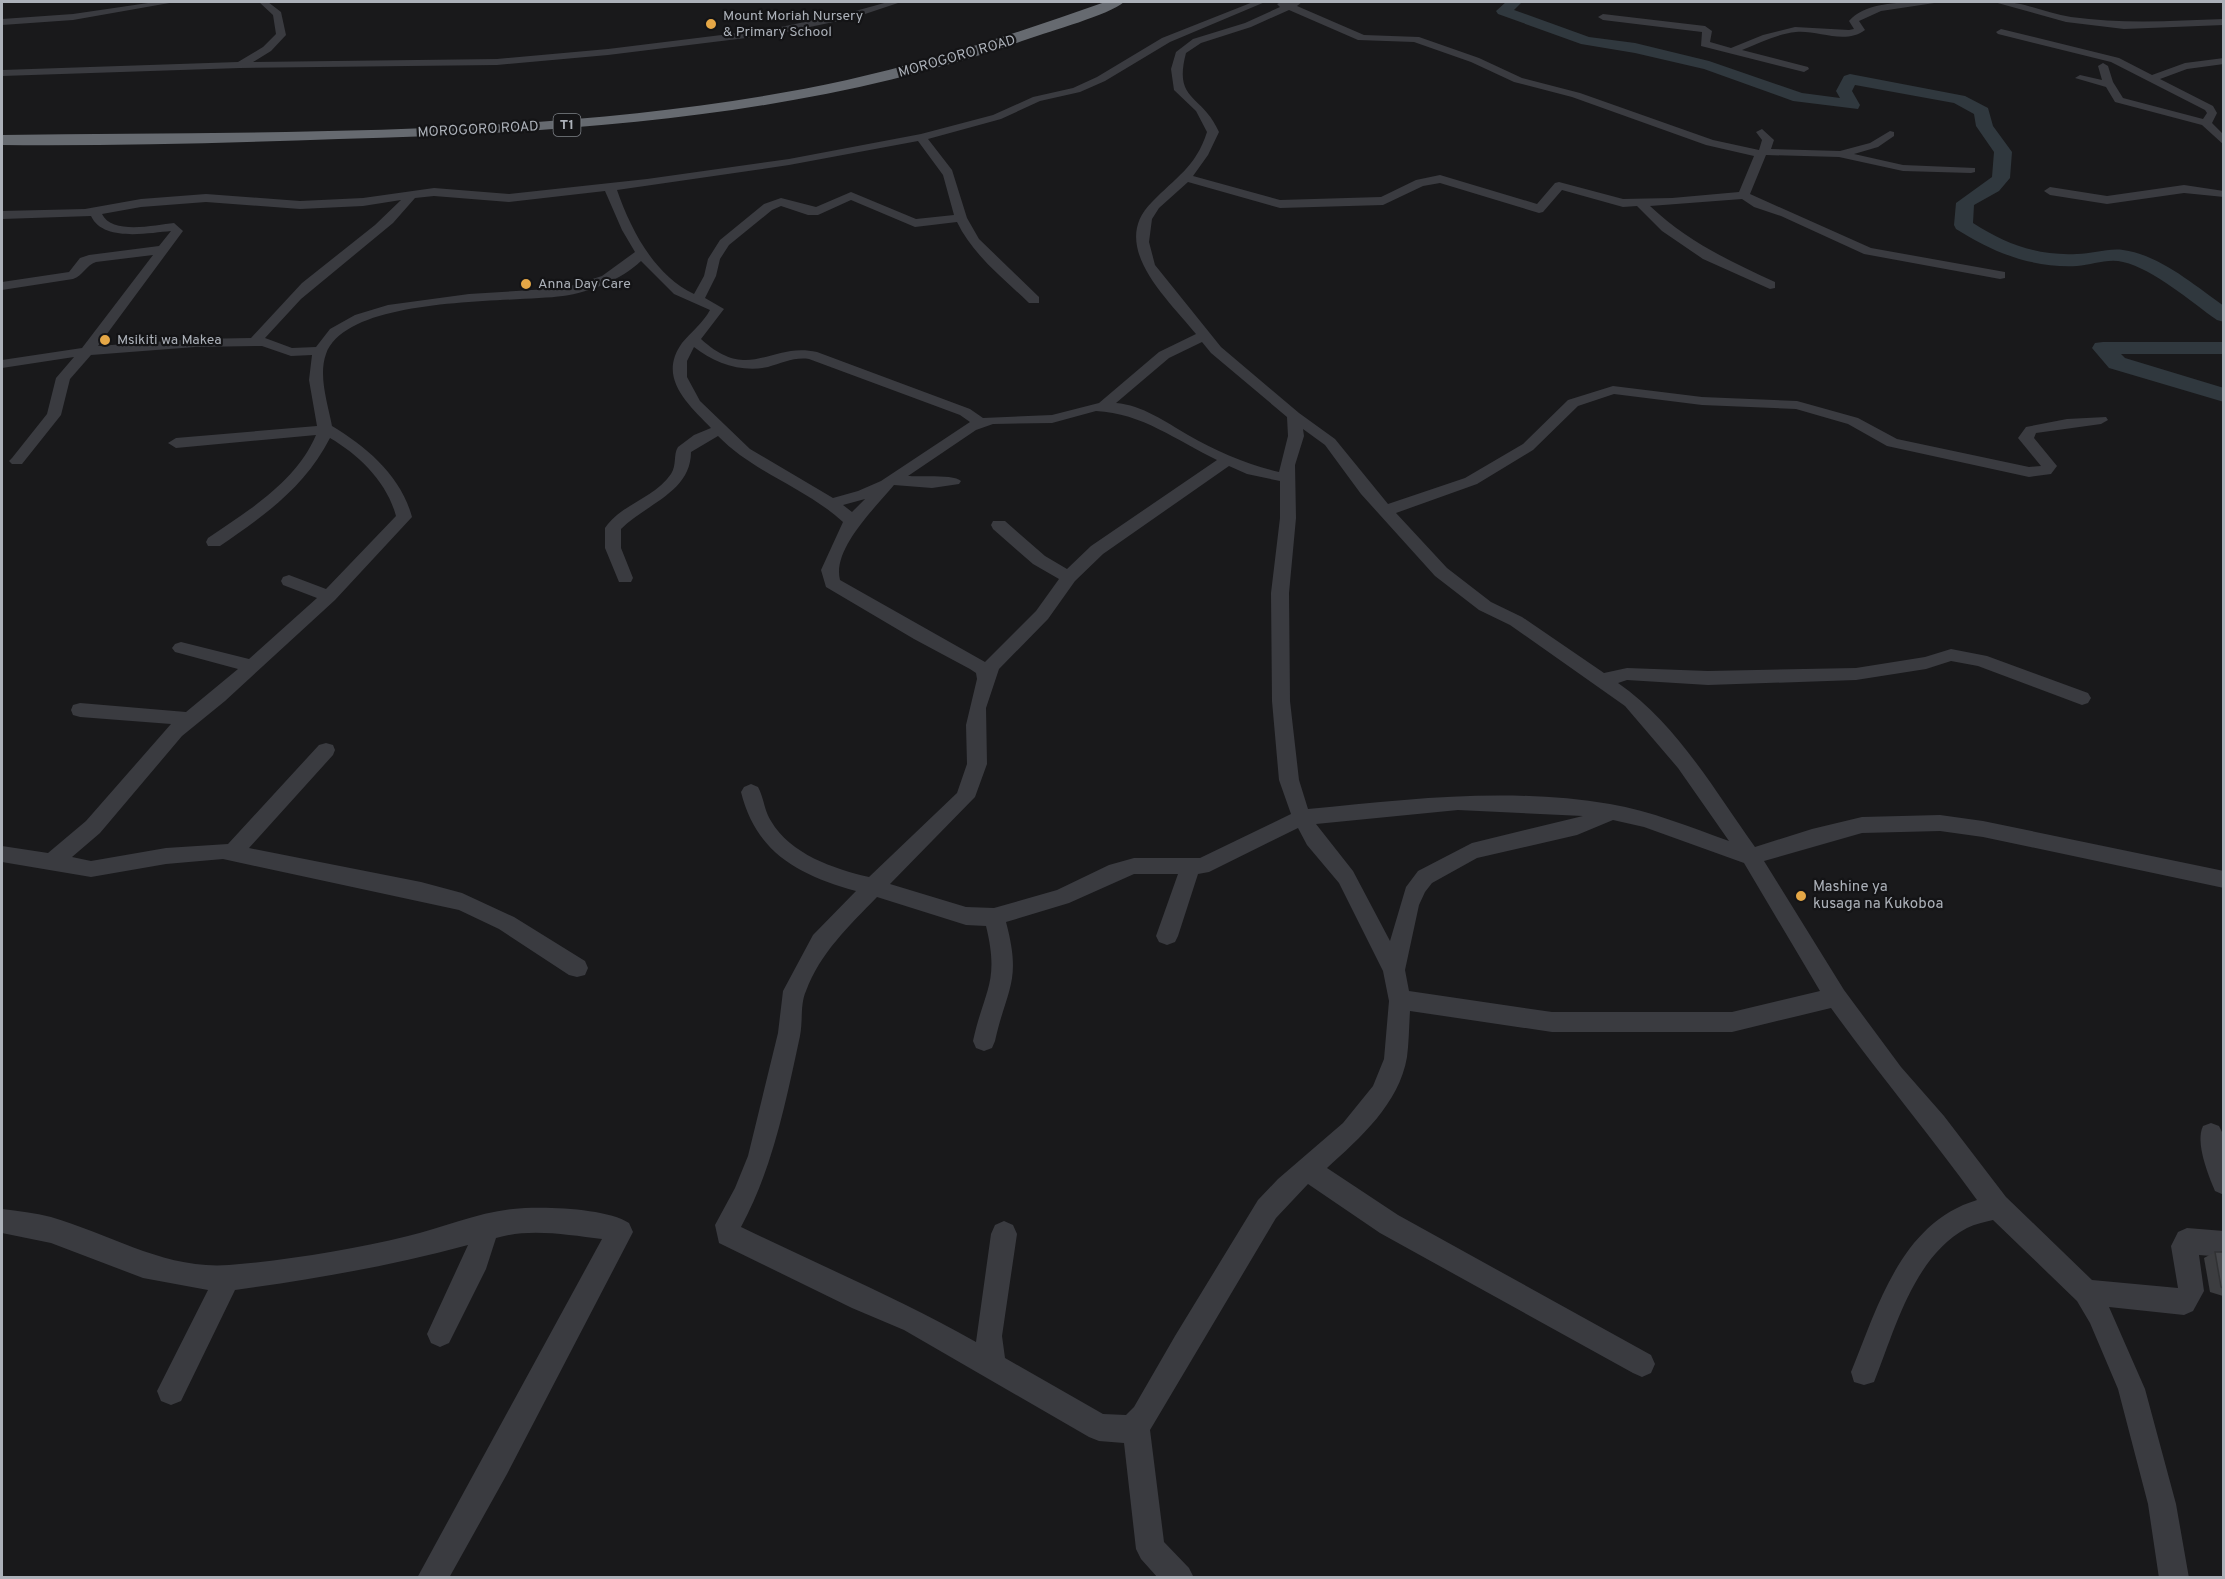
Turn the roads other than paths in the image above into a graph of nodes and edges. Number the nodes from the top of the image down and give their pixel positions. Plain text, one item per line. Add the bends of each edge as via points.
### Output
1 (170, 2) edge
2 (263, 2) edge
3 (896, 2) edge
4 (1080, 2) edge
5 (1117, 2) edge
6 (1260, 2) edge
7 (1936, 2) edge
8 (1999, 2) edge
9 (1287, 3) edge
10 (1603, 18) dead end
11 (2, 22) edge
12 (2223, 22) edge
13 (2001, 32) dead end
14 (1732, 51) junction
15 (2223, 61) edge
16 (240, 65) junction
17 (2103, 66) dead end
18 (1804, 69) dead end
19 (2, 74) edge
20 (2080, 78) dead end
21 (2150, 79) junction
22 (2110, 85) junction
23 (2214, 118) edge
24 (2, 124) edge
25 (1762, 132) dead end
26 (1890, 134) dead end
27 (921, 137) junction
28 (2, 140) edge
29 (2223, 142) edge
30 (1762, 153) junction
31 (1839, 154) junction
32 (1971, 170) dead end
33 (1184, 177) junction
34 (2219, 178) dead end
35 (610, 186) junction
36 (2050, 191) dead end
37 (413, 193) junction
38 (2223, 194) edge
39 (1743, 195) junction
40 (1638, 201) junction
41 (95, 212) junction
42 (2, 214) edge
43 (961, 218) junction
44 (161, 250) junction
45 (642, 253) junction
46 (2000, 275) dead end
47 (1770, 285) dead end
48 (2, 286) edge
49 (698, 299) junction
50 (1034, 300) dead end
51 (1203, 336) junction
52 (693, 339) junction
53 (256, 341) junction
54 (87, 351) junction
55 (320, 351) junction
56 (2, 364) edge
57 (1104, 406) junction
58 (1294, 416) junction
59 (2101, 420) dead end
60 (980, 423) junction
61 (326, 429) junction
62 (721, 429) junction
63 (176, 443) dead end
64 (1228, 460) junction
65 (17, 461) dead end
66 (1287, 478) junction
67 (890, 480) junction
68 (953, 482) dead end
69 (832, 502) junction
70 (1385, 511) junction
71 (852, 521) junction
72 (999, 525) dead end
73 (214, 542) dead end
74 (1069, 577) junction
75 (625, 578) dead end
76 (290, 581) dead end
77 (329, 596) junction
78 (181, 648) dead end
79 (252, 666) junction
80 (987, 678) junction
81 (1601, 680) junction
82 (2082, 698) dead end
83 (81, 710) dead end
84 (190, 719) junction
85 (326, 750) dead end
86 (752, 792) dead end
87 (1612, 812) junction
88 (1303, 817) junction
89 (232, 853) junction
90 (2, 854) edge
91 (1751, 857) junction
92 (50, 864) junction
93 (1190, 868) junction
94 (2223, 880) edge
95 (873, 887) junction
96 (994, 917) junction
97 (1167, 936) dead end
98 (577, 968) dead end
99 (1394, 970) junction
100 (1836, 998) junction
101 (1400, 1002) junction
102 (984, 1041) dead end
103 (2211, 1134) dead end
104 (1307, 1169) junction
105 (2223, 1183) edge
106 (1997, 1206) junction
107 (2, 1221) edge
108 (486, 1227) junction
109 (1004, 1234) dead end
110 (2223, 1244) edge
111 (227, 1278) junction
112 (2086, 1292) junction
113 (440, 1334) dead end
114 (1642, 1364) dead end
115 (992, 1367) junction
116 (1864, 1372) dead end
117 (171, 1391) dead end
118 (1136, 1426) junction
119 (432, 1578) edge
120 (1179, 1578) edge
121 (2174, 1578) edge

1 - 11 street via 73,17
2 - 16 street via 278,14 281,35 267,49
3 - 16 street via 771,32 608,52 461,64
4 - 24 highway, MOROGORO ROAD / T1 via 952,46 842,73 613,107 487,117
5 - 28 highway, MOROGORO ROAD / T1 via 1051,29 928,66 838,87 705,110 590,124 494,130
6 - 27 street via 1166,40 1092,84 1037,99 997,117
7 - 14 street via 1900,4 1860,16 1854,21 1860,30 1849,33 1835,36 1796,30 1758,39
8 - 12 street via 2031,7 2066,19 2124,26
9 - 30 street via 1362,38 1425,41 1512,78 1576,95 1710,142
9 - 33 street via 1248,25 1197,41 1182,52 1176,87 1202,111 1213,132
10 - 14 street via 1704,29 1704,44
13 - 21 street via 2106,56
14 - 18 street
15 - 21 street via 2185,66
16 - 19 street
17 - 22 street
20 - 22 street
21 - 23 street via 2204,105
22 - 23 street via 2117,98 2129,104
23 - 29 street
25 - 30 street via 1768,140
26 - 31 street via 1874,145
27 - 35 street via 789,162
27 - 43 street via 947,172
30 - 31 street
30 - 39 street
31 - 32 street via 1903,168
33 - 40 street via 1280,204 1383,201 1435,179 1539,209 1559,186 1608,201
33 - 51 street via 1145,219 1142,252
34 - 38 street via 2216,185
35 - 37 street via 510,198
35 - 45 street
36 - 38 street via 2107,200 2184,189
37 - 41 street via 326,205 195,198
37 - 53 street via 390,222 285,307
39 - 40 street
39 - 46 street via 1868,251
40 - 47 street via 1666,228 1707,256
41 - 42 street
41 - 44 street via 102,223 113,228 176,228
43 - 49 street via 915,223 851,196 812,212 777,203 724,243
43 - 50 street via 980,249
44 - 48 street via 94,258 85,261 74,275
44 - 54 street
45 - 49 street via 673,287
45 - 55 street via 607,279 579,288 420,303 372,313 337,330
49 - 52 street via 717,309
51 - 57 street via 1164,355
51 - 58 street
52 - 60 street via 712,355 743,363 766,363 799,353 812,355 957,409
52 - 62 street via 680,358 680,380 689,397
53 - 54 street
53 - 55 street via 291,352
54 - 56 street
54 - 65 street via 63,378 51,420
55 - 61 street via 317,392
57 - 60 street via 1052,419
57 - 64 street via 1160,423
58 - 66 street via 1296,436
58 - 70 street via 1330,442
59 - 70 street via 2031,430 2026,438 2049,466 2046,471 2029,472 1892,442 1853,421 1797,405 1714,402 1613,390 1572,403 1528,447 1471,481
60 - 67 street
61 - 63 street
61 - 73 street via 293,484
61 - 77 street via 347,441 376,467 404,515
62 - 69 street via 747,454
62 - 75 street via 688,444 683,450 682,471 670,485 622,517 613,528 613,548
64 - 66 street via 1257,472
64 - 74 street via 1097,550
66 - 88 street via 1288,518 1280,593 1281,701 1289,780
67 - 68 street
67 - 69 street via 863,495
67 - 71 street
69 - 71 street
70 - 81 street via 1441,572 1462,589
71 - 80 street via 829,570 832,583 920,636 976,664 984,669
72 - 74 street via 1039,560
74 - 80 street via 1042,615 992,666
76 - 77 street
77 - 79 street
78 - 79 street
79 - 84 street
80 - 95 street via 977,708 976,773 965,797
81 - 82 street via 1627,674 1708,678 1856,674 1951,655 1981,660
81 - 91 street via 1631,701 1654,725
83 - 84 street
84 - 92 street via 175,731 93,827
85 - 89 street
86 - 95 street via 757,816 785,850 835,877
87 - 88 street via 1562,805 1458,802
87 - 91 street
87 - 99 street via 1577,827 1472,851 1425,877 1409,905
88 - 93 street via 1202,866
88 - 99 street via 1314,839 1346,877
89 - 92 street via 200,851 99,869
89 - 98 street via 462,902
90 - 92 street
91 - 94 street via 1862,825 1940,823
91 - 100 street
93 - 96 street via 1134,866 1062,897
93 - 97 street
95 - 96 street via 966,916
95 - 115 street via 821,941 794,992 789,1033 760,1156 728,1225 728,1233 913,1321
96 - 102 street via 1004,950 1003,970 1000,993
99 - 101 street
100 - 101 street via 1721,1022 1542,1022 1459,1010 1432,1002
100 - 106 street
101 - 104 street via 1395,1059 1382,1093 1352,1131
103 - 105 street
104 - 114 street via 1389,1224
104 - 118 street via 1267,1209 1151,1407
106 - 112 street
106 - 116 street via 1955,1221 1931,1241 1905,1278
107 - 111 street via 51,1230 143,1265
108 - 111 street via 334,1264
108 - 113 street via 473,1268
108 - 119 street via 512,1221 548,1221 614,1228 620,1232
109 - 115 street via 989,1336
110 - 112 street via 2187,1240 2184,1246 2191,1282 2184,1302
111 - 117 street
112 - 121 street via 2137,1409 2162,1504
115 - 118 street via 1099,1428 1123,1431
118 - 120 street via 1151,1549

